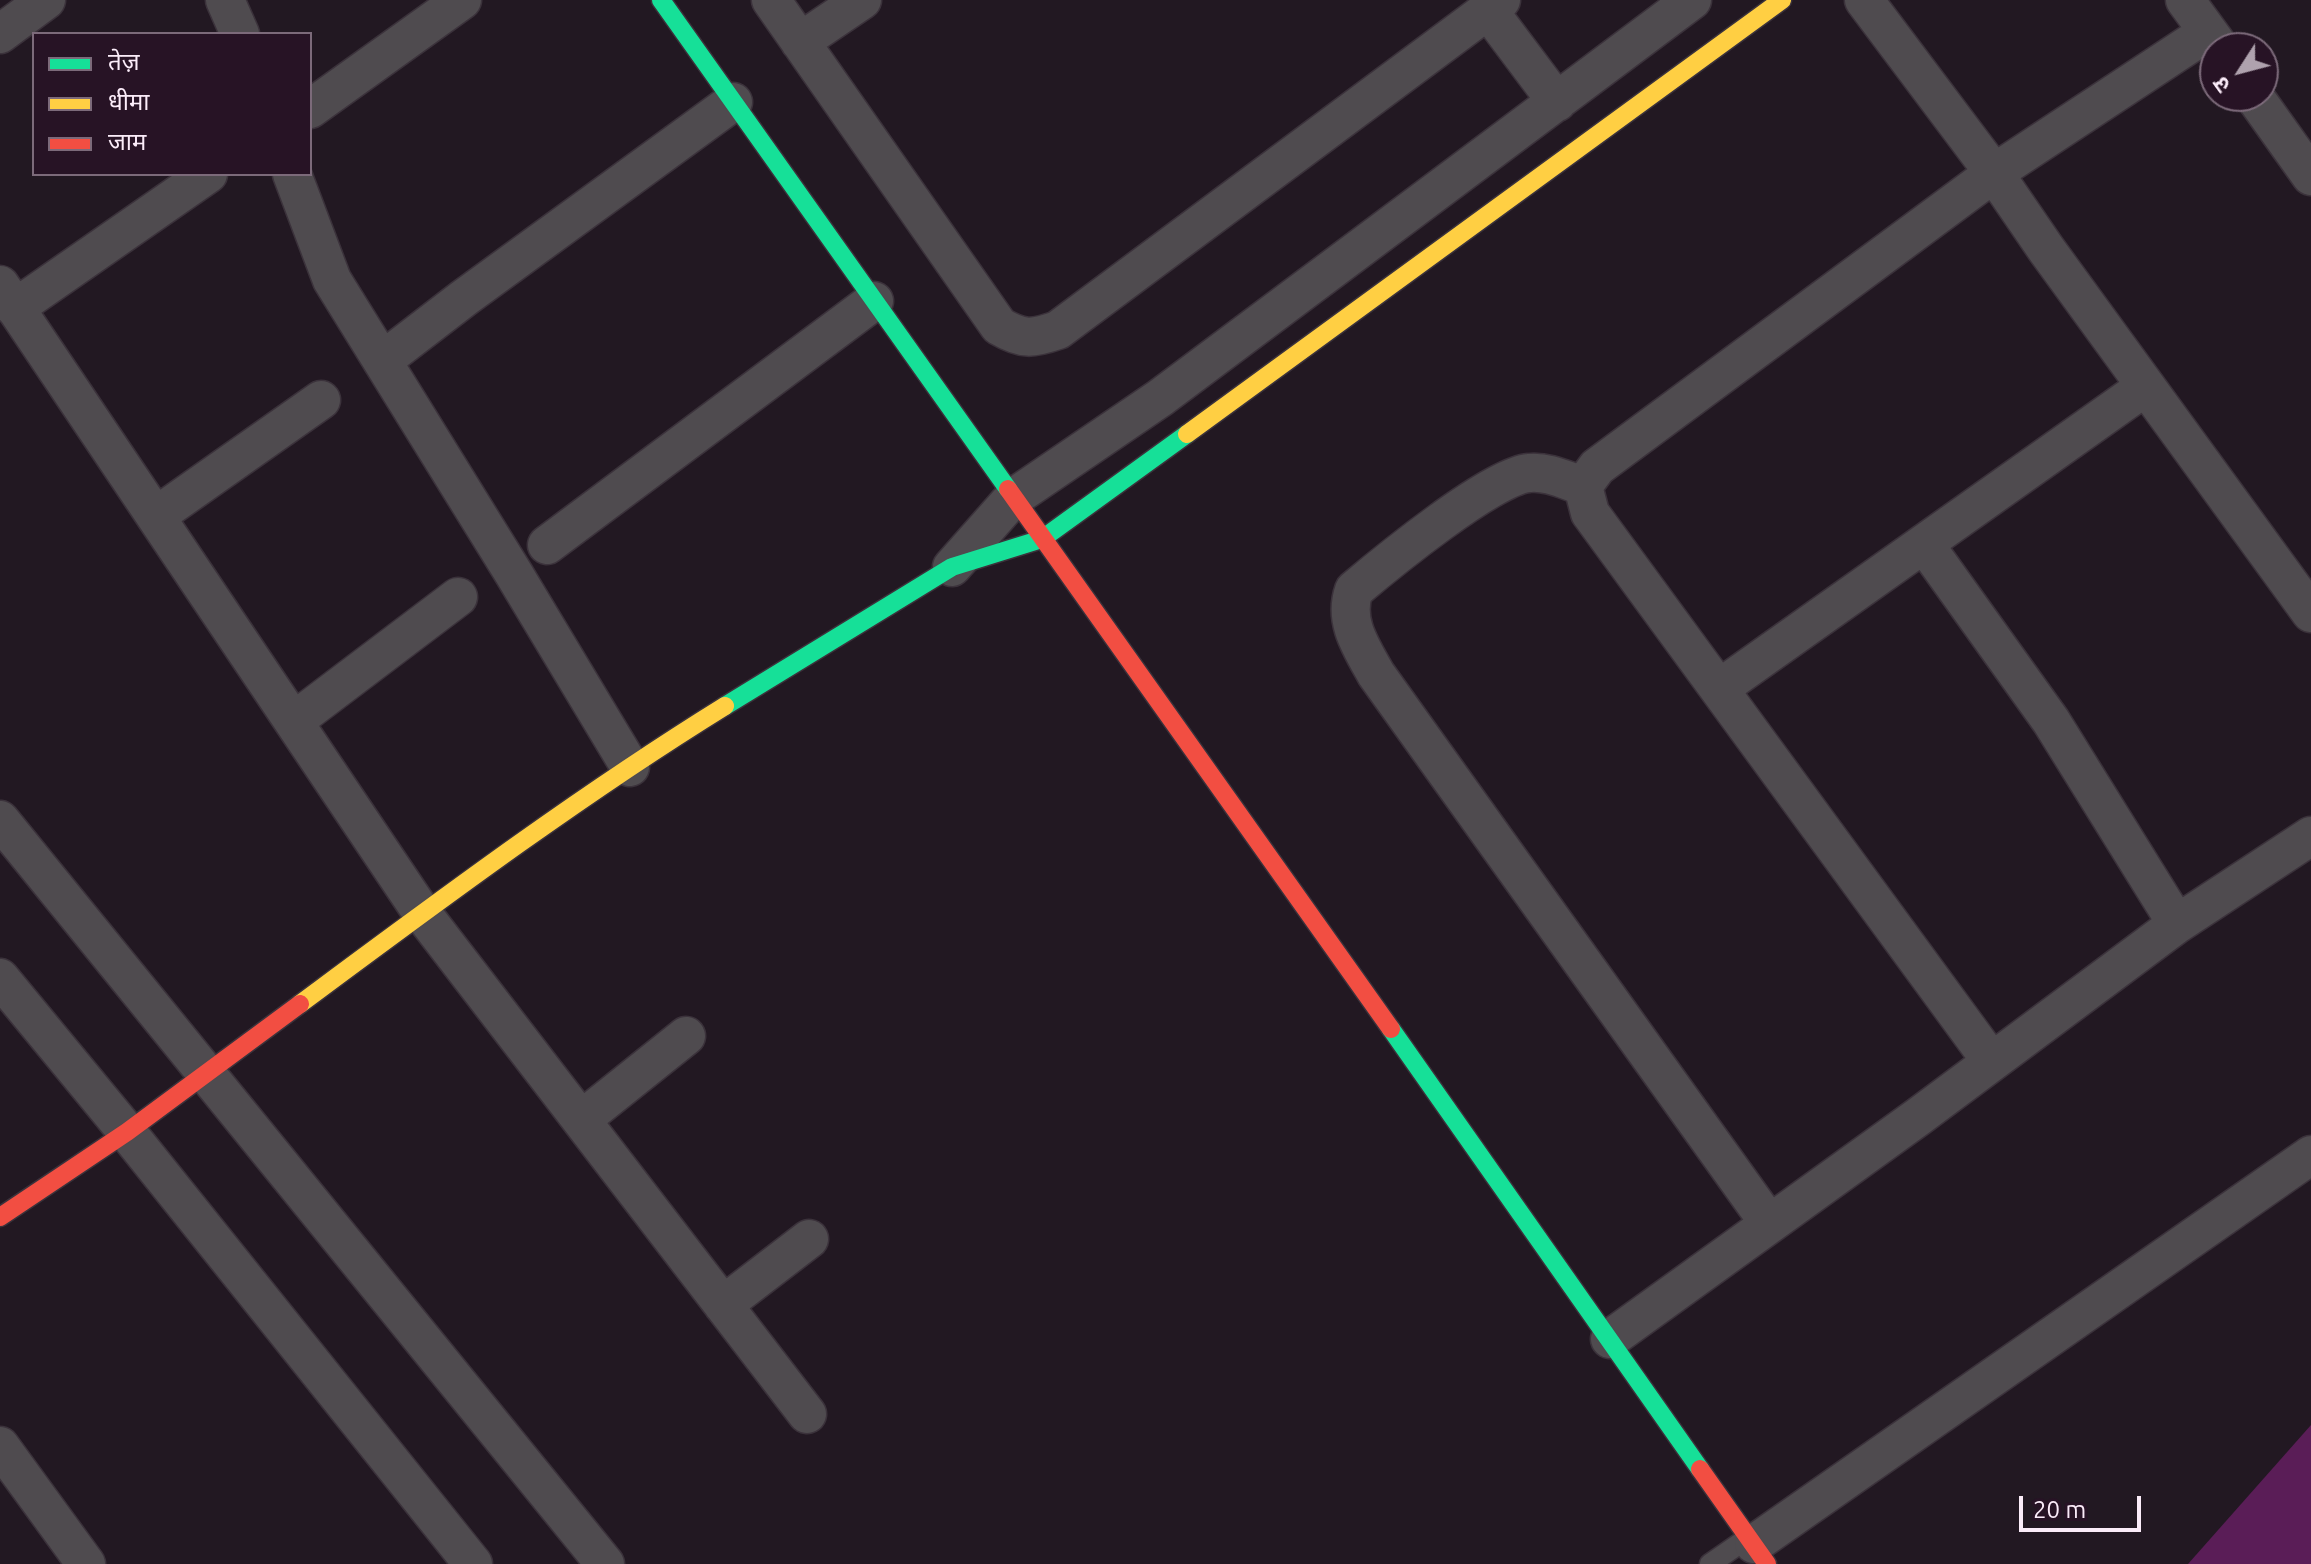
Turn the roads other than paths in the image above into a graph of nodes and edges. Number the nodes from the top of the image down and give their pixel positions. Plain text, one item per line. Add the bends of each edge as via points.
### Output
1 (46, 0) edge
2 (225, 0) edge
3 (462, 0) edge
4 (661, 0) edge
5 (771, 0) edge
6 (862, 0) edge
7 (1692, 0) edge
8 (1782, 0) edge
9 (1864, 0) edge
10 (2185, 0) edge
11 (1494, 5) edge
12 (239, 32) edge
13 (2208, 32) edge
14 (0, 34) edge
15 (800, 42) junction
16 (2199, 49) edge
17 (733, 102) junction
18 (1557, 102) junction
19 (312, 108) edge
20 (2265, 112) edge
21 (1994, 173) junction
22 (205, 176) edge
23 (293, 176) edge
24 (2311, 176) edge
25 (7, 296) edge
26 (874, 301) junction
27 (382, 361) junction
28 (2145, 387) junction
29 (321, 400) dead end
30 (1583, 486) junction
31 (1013, 498) junction
32 (156, 516) junction
33 (1042, 539) junction
34 (547, 545) dead end
35 (1925, 545) junction
36 (952, 567) junction
37 (458, 597) dead end
38 (2311, 613) edge
39 (1720, 688) junction
40 (294, 721) junction
41 (630, 767) junction
42 (0, 820) edge
43 (2311, 836) edge
44 (422, 913) junction
45 (2177, 924) junction
46 (0, 978) edge
47 (686, 1036) dead end
48 (1992, 1062) junction
49 (206, 1071) junction
50 (581, 1120) junction
51 (127, 1132) junction
52 (2311, 1155) edge
53 (0, 1217) edge
54 (1769, 1223) junction
55 (809, 1239) dead end
56 (723, 1305) junction
57 (1610, 1339) junction
58 (807, 1414) dead end
59 (0, 1446) edge
60 (1756, 1549) edge
61 (86, 1564) edge
62 (473, 1564) edge
63 (605, 1564) edge
64 (1710, 1564) edge

1 - 14 street
2 - 12 street
3 - 19 street
4 - 17 street
5 - 15 street
6 - 15 street
7 - 18 street
8 - 33 street
9 - 21 street
10 - 13 street
11 - 15 street via 1058,330 1034,338 999,326
11 - 18 street
16 - 21 street
17 - 26 street
17 - 27 street
18 - 31 street via 1160,398
20 - 24 street
21 - 28 street
21 - 30 street via 1597,467
22 - 25 street
23 - 27 street via 332,280
25 - 32 street
26 - 31 street
26 - 34 street
27 - 41 street
28 - 35 street
28 - 38 street
29 - 32 street
30 - 39 street via 1590,513
30 - 54 street via 1549,474 1527,473 1501,482 1354,590 1349,618 1376,674
31 - 33 street
31 - 36 street
32 - 40 street
33 - 36 street
33 - 57 street
35 - 39 street
35 - 45 street via 2051,721
36 - 41 street
37 - 40 street
39 - 48 street
40 - 44 street
41 - 44 street
42 - 49 street
43 - 45 street
44 - 49 street
44 - 50 street
45 - 48 street
46 - 51 street
47 - 50 street
48 - 54 street
49 - 51 street
49 - 63 street
50 - 56 street
51 - 53 street
51 - 62 street
52 - 60 street
54 - 57 street
55 - 56 street
56 - 58 street
57 - 60 street
59 - 61 street
60 - 64 lane

